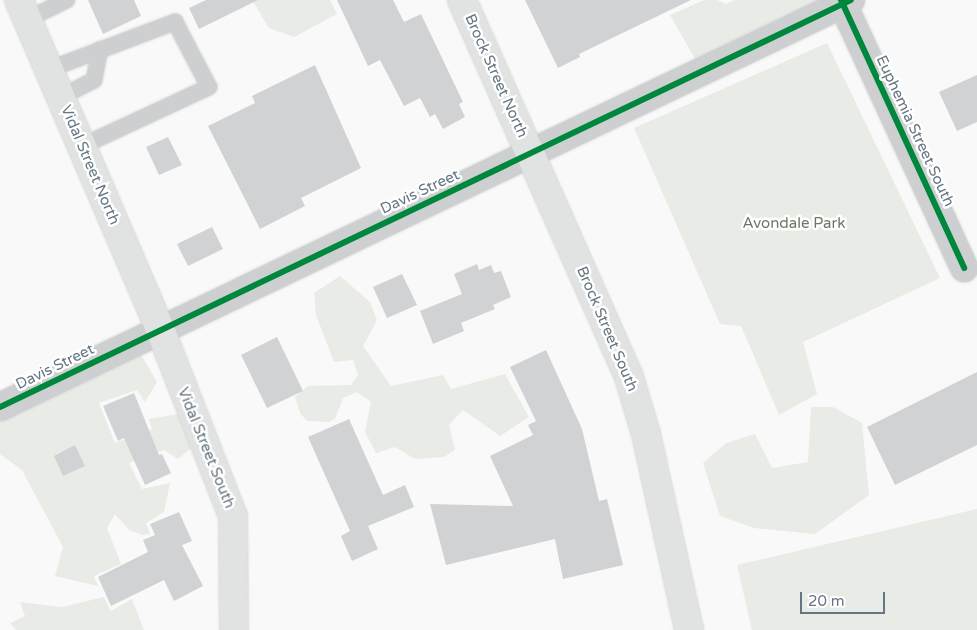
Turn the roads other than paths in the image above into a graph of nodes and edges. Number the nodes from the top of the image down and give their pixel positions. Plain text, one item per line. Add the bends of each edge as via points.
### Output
1 (67, 0) edge
2 (462, 0) edge
3 (845, 1) edge
4 (24, 10) edge
5 (100, 50) junction
6 (50, 69) junction
7 (61, 97) junction
8 (82, 146) junction
9 (530, 153) junction
10 (964, 268) dead end
11 (160, 329) junction
12 (0, 407) edge
13 (234, 630) edge
14 (689, 630) edge

1 - 4 lane
2 - 9 main road, Brock Street North
3 - 9 street, Davis Street
3 - 10 street, Euphemia Street South
4 - 6 main road, Vidal Street North
5 - 6 lane
5 - 7 lane via 94,80
5 - 8 lane via 174,22 209,87
6 - 7 main road, Vidal Street North
7 - 8 main road, Vidal Street North
8 - 11 main road, Vidal Street North
9 - 11 street, Davis Street
9 - 14 main road, Brock Street South via 629,377 646,434
11 - 12 street, Davis Street
11 - 13 main road, Vidal Street South via 233,516

